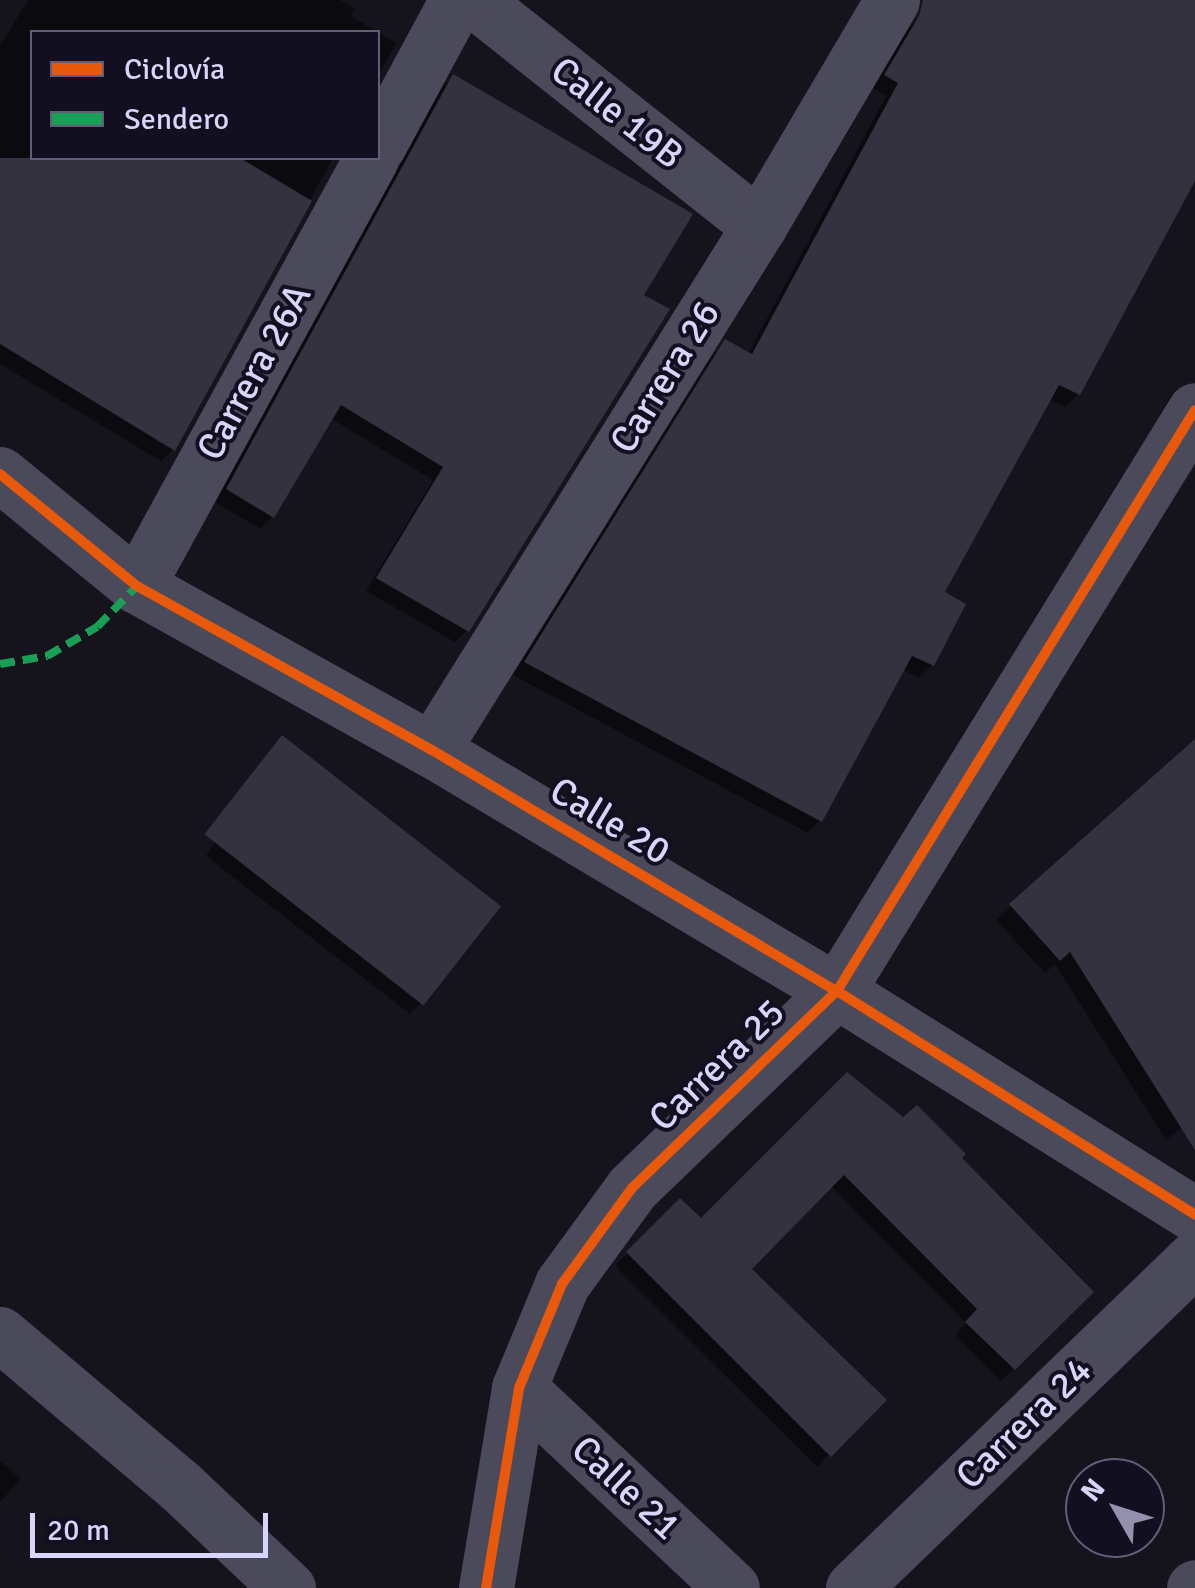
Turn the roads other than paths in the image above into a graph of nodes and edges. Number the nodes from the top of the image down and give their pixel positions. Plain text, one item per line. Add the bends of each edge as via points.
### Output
1 (458, 0) edge
2 (474, 0) edge
3 (892, 0) edge
4 (380, 142) edge
5 (370, 160) edge
6 (759, 226) junction
7 (1195, 410) edge
8 (0, 474) edge
9 (137, 586) junction
10 (432, 750) junction
11 (837, 991) junction
12 (1195, 1215) edge
13 (1195, 1258) edge
14 (0, 1334) edge
15 (519, 1388) junction
16 (288, 1588) edge
17 (486, 1588) edge
18 (732, 1588) edge
19 (854, 1588) edge

1 - 4 street
2 - 6 street, Calle 19B
3 - 6 street, Carrera 26
5 - 9 street, Carrera 26A
6 - 10 street, Carrera 26
7 - 11 street, Carrera 25
8 - 9 street, Calle 20
9 - 10 street, Calle 20
10 - 11 street, Calle 20
11 - 12 street, Calle 20
11 - 15 street, Carrera 25 via 632,1188 562,1284
13 - 19 street, Carrera 24
14 - 16 street via 180,1486
15 - 17 street, Carrera 25
15 - 18 street, Calle 21

